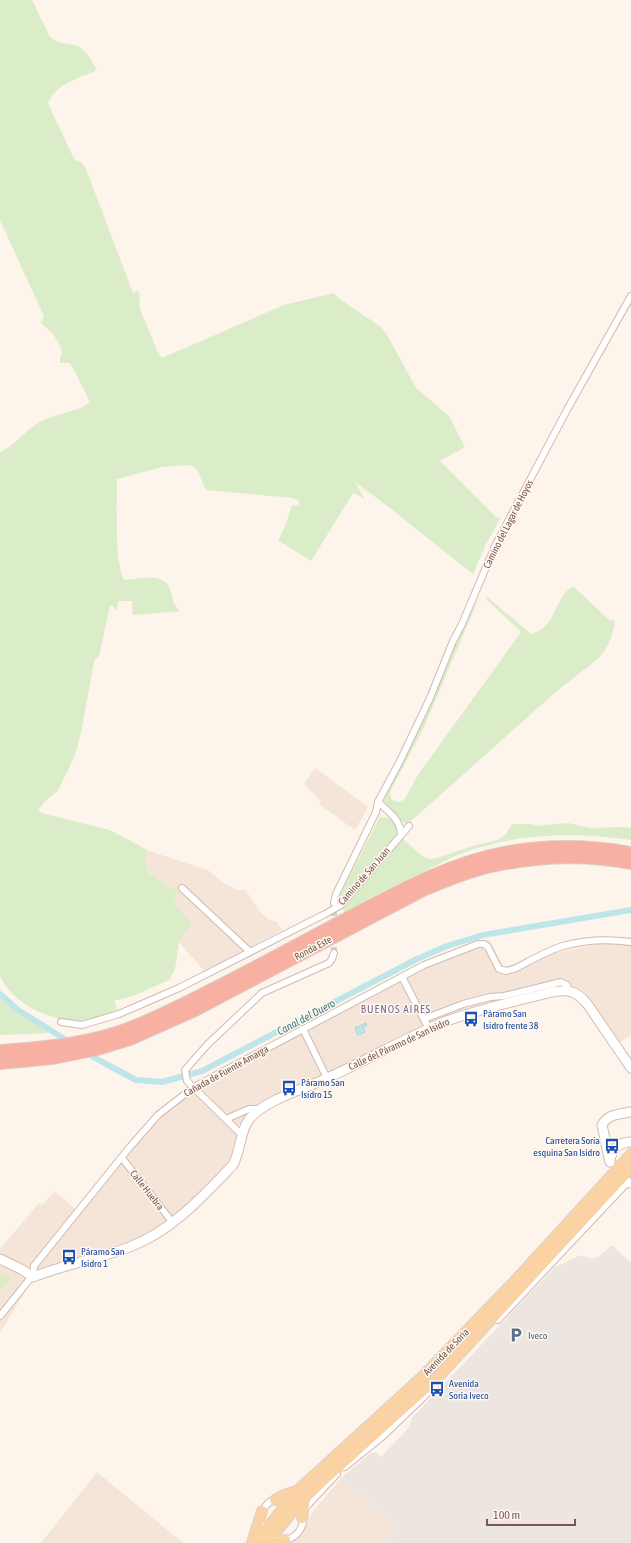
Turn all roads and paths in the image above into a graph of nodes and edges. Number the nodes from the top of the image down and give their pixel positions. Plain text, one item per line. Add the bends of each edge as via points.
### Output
1 (631, 296) edge
2 (378, 802) junction
3 (409, 826) dead end
4 (401, 834) junction
5 (631, 853) edge
6 (631, 863) edge
7 (182, 888) dead end
8 (334, 903) tunnel mouth
9 (631, 942) edge
10 (250, 952) junction
11 (334, 953) tunnel mouth
12 (402, 977) junction
13 (568, 991) junction
14 (424, 1019) junction
15 (61, 1022) dead end
16 (303, 1029) junction
17 (429, 1029) junction
18 (95, 1044) junction
19 (64, 1050) junction
20 (0, 1051) edge
21 (0, 1062) edge
22 (631, 1068) edge
23 (327, 1078) junction
24 (194, 1087) junction
25 (258, 1109) junction
26 (631, 1112) edge
27 (226, 1119) junction
28 (603, 1134) junction
29 (242, 1136) junction
30 (627, 1142) edge
31 (631, 1154) edge
32 (122, 1158) junction
33 (610, 1162) junction
34 (631, 1168) edge
35 (623, 1180) edge
36 (173, 1223) junction
37 (0, 1259) edge
38 (33, 1277) junction
39 (0, 1316) edge
40 (297, 1491) junction
41 (275, 1500) junction
42 (298, 1508) junction
43 (262, 1510) joint
44 (266, 1539) edge
45 (246, 1543) edge

1 - 2 street, Camino del Lagar de Hoyos via 495,546 430,698
2 - 4 street via 397,820
2 - 8 street, Camino del Lagar de Hoyos via 376,812
3 - 4 street, Camino de San Juan
4 - 10 street, Camino de San Juan via 341,905
5 - 18 highway, Ronda Este via 612,849 573,847 540,849 503,853 460,865 413,884 167,1012
6 - 18 highway, Ronda Este via 580,857 552,858 491,866 458,876 423,890 171,1021 130,1039
7 - 10 street
9 - 12 street, Cañada de Fuente Amarga via 616,940 562,946 506,971 499,969 488,947 478,944 442,957
10 - 15 street, Camino de San Juan via 179,988 119,1014 82,1024
11 - 24 street via 328,963 262,993 207,1045 185,1070 187,1080
12 - 14 street
12 - 16 street, Cañada de Fuente Amarga
13 - 14 street, Calle del Páramo de San Isidro via 567,985 561,982 463,1004
13 - 17 street, Calle del Páramo de San Isidro via 552,992 468,1013
13 - 22 street, Calle del Páramo de San Isidro via 583,998
14 - 17 street
16 - 23 street
16 - 24 street, Cañada de Fuente Amarga
17 - 23 street, Calle del Páramo de San Isidro
18 - 19 highway, Ronda Este
19 - 20 highway, Ronda Este
19 - 21 highway, Ronda Este via 22,1061
23 - 25 street, Calle del Páramo de San Isidro
24 - 27 street
24 - 32 street, Cañada de Fuente Amarga via 158,1115
25 - 27 street, Calle del Páramo de San Isidro via 249,1109
25 - 29 street, Calle del Páramo de San Isidro via 249,1118
26 - 28 street via 606,1118 602,1125
27 - 29 street
28 - 30 street via 612,1140
28 - 33 street
29 - 36 street, Calle del Páramo de San Isidro via 233,1165
30 - 33 street via 613,1151
31 - 35 main road, Avenida de Soria
32 - 36 street, Calle Huebra
32 - 38 street, Cañada de Fuente Amarga via 34,1266
33 - 35 street via 610,1167
34 - 35 main road, Avenida de Soria
35 - 40 main road, Avenida de Soria via 512,1284 421,1378
35 - 42 main road, Avenida de Soria via 440,1375 326,1477
35 - 42 street, Avenida de Soria via 434,1387 382,1437
36 - 38 street, Calle del Páramo de San Isidro via 132,1246
37 - 38 street
38 - 39 street
40 - 41 main road
40 - 42 main road, Avenida de Soria
41 - 42 street via 282,1498
41 - 43 street
42 - 44 main road, Avenida de Soria
42 - 44 street via 299,1531 291,1538
43 - 44 main road
44 - 45 street, Avenida de Soria

